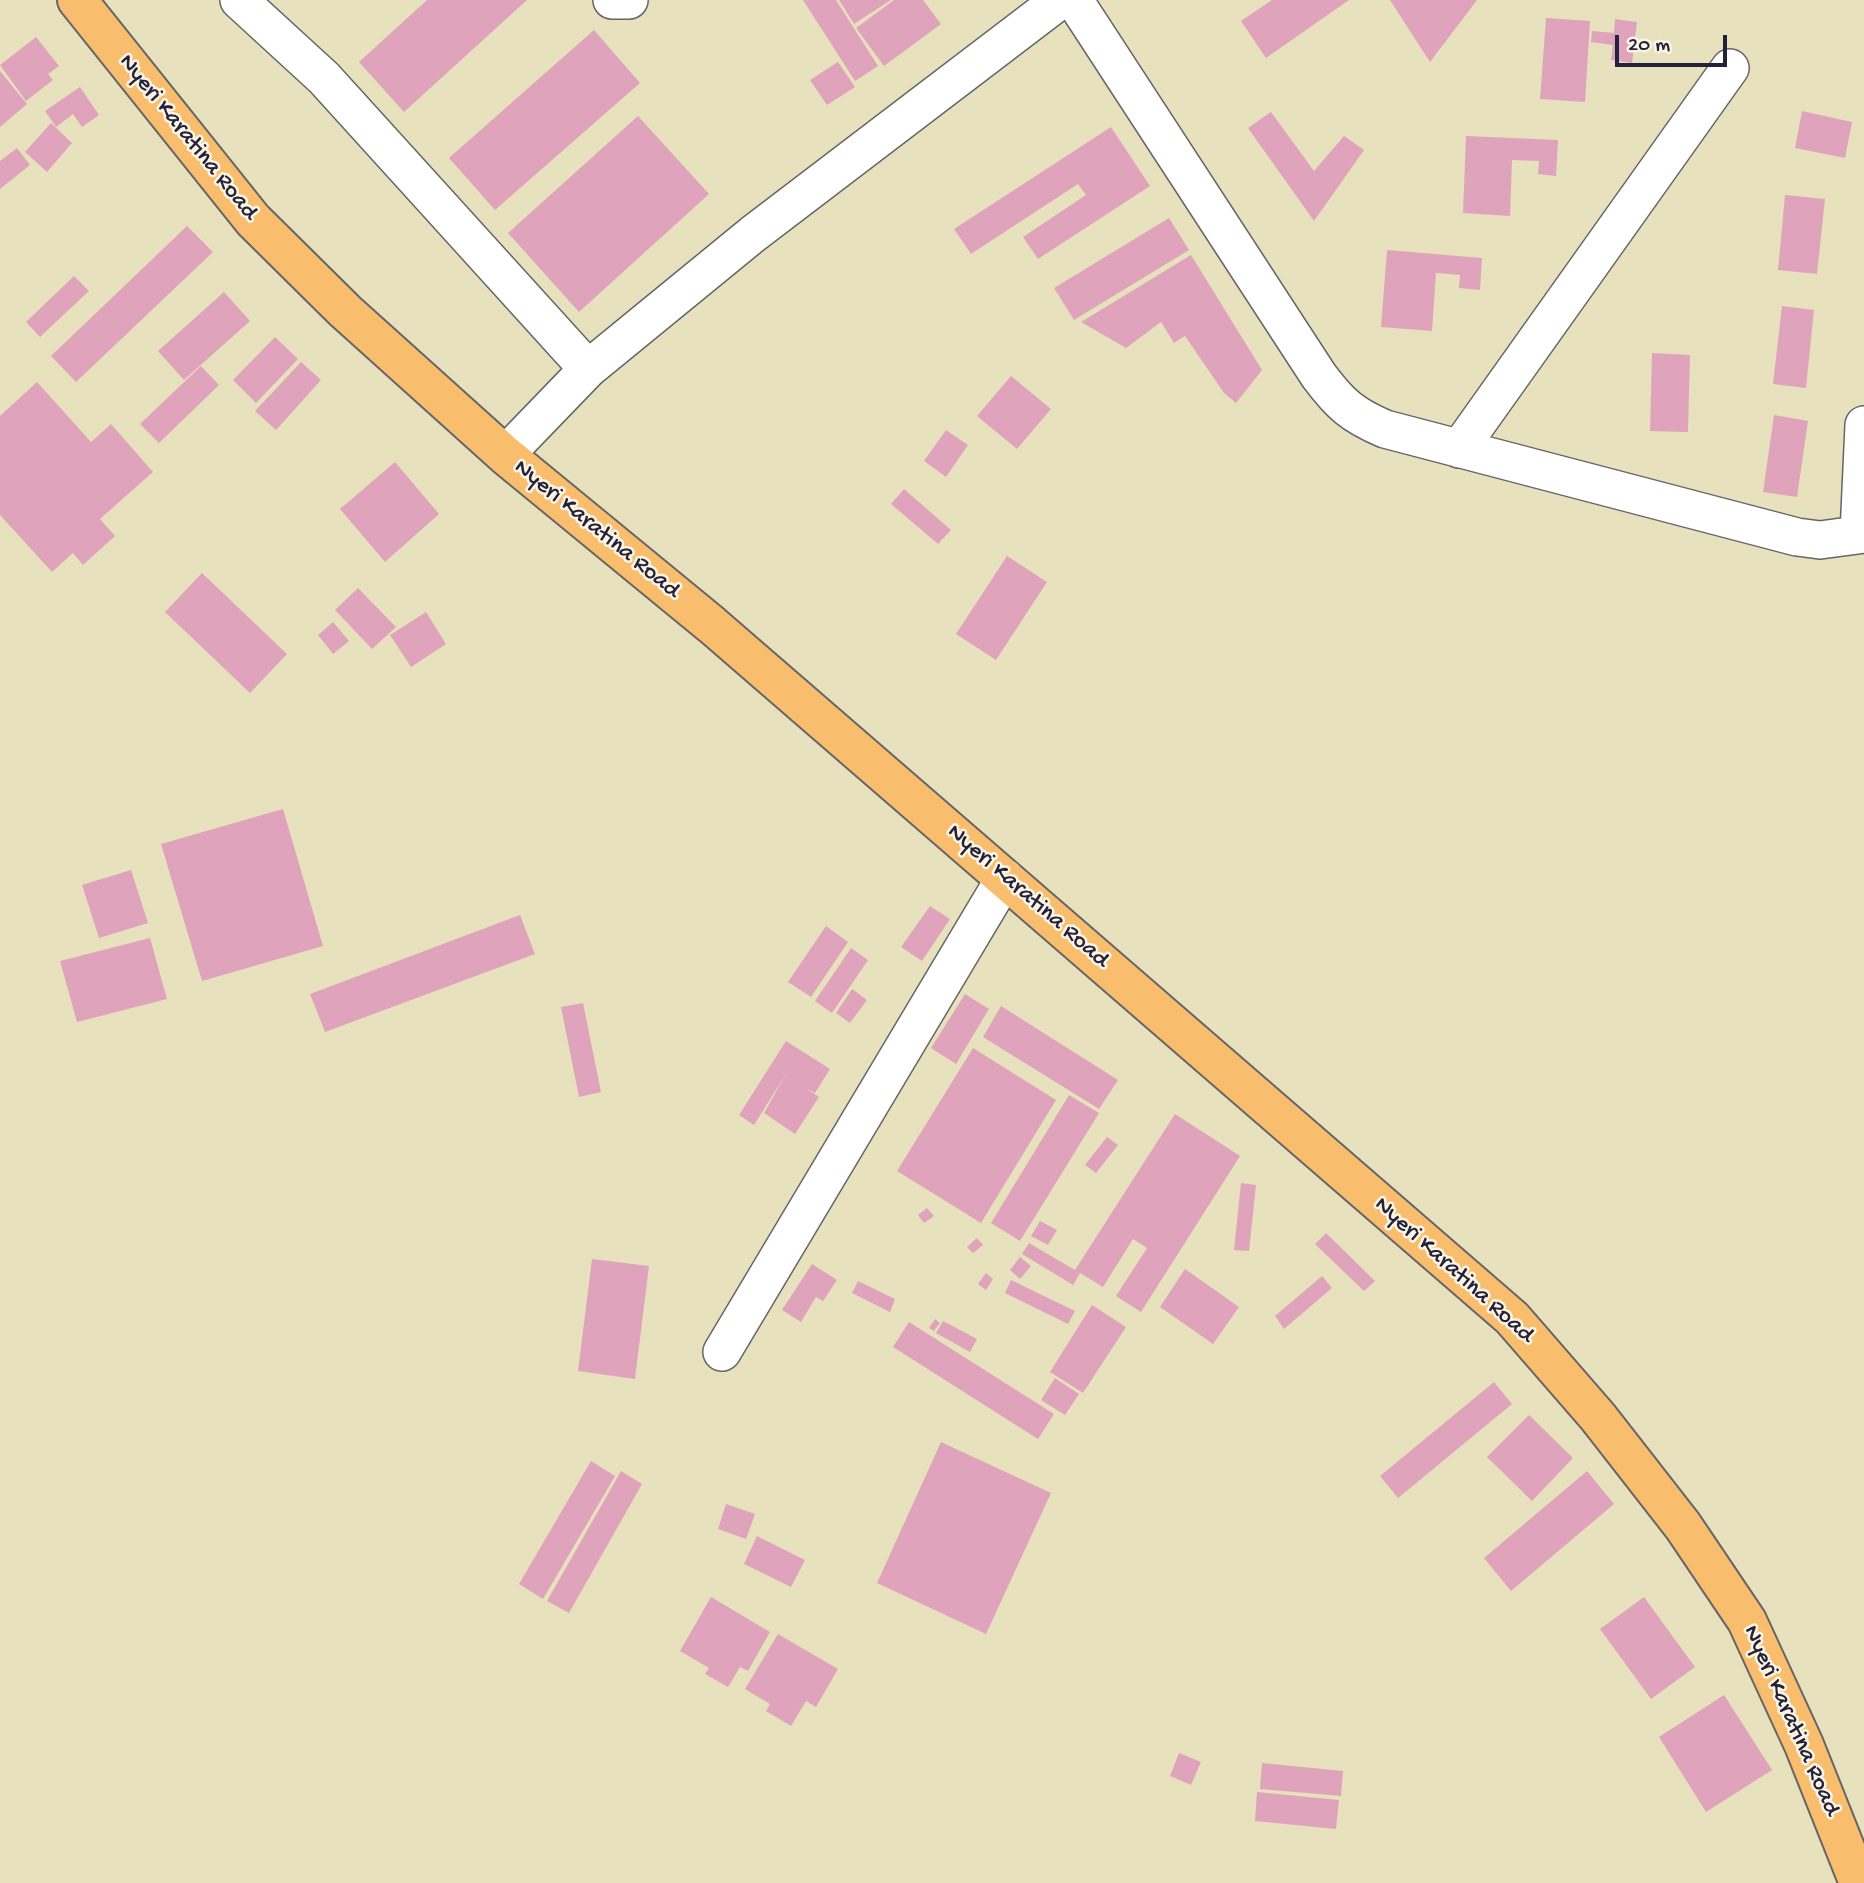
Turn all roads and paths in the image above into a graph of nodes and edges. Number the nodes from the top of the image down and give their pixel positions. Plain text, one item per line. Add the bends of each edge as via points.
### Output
1 (77, 0) edge
2 (239, 0) edge
3 (612, 0) edge
4 (629, 0) edge
5 (1060, 0) edge
6 (1074, 0) edge
7 (1730, 68) dead end
8 (588, 369) junction
9 (1864, 425) edge
10 (1459, 449) junction
11 (505, 455) junction
12 (1861, 534) edge
13 (1006, 878) junction
14 (722, 1352) dead end
15 (1859, 1883) edge

1 - 11 highway, Nyeri Karatina Road via 253,220 345,311
2 - 8 street via 324,78
3 - 4 street
5 - 8 street via 753,234
6 - 10 street via 1338,400 1356,417 1385,429
7 - 10 street
8 - 11 street
9 - 12 street
10 - 12 street via 1797,537 1819,540
11 - 13 highway, Nyeri Karatina Road via 712,625
13 - 14 street
13 - 15 highway, Nyeri Karatina Road via 1512,1318 1598,1417 1683,1526 1746,1622 1804,1745

